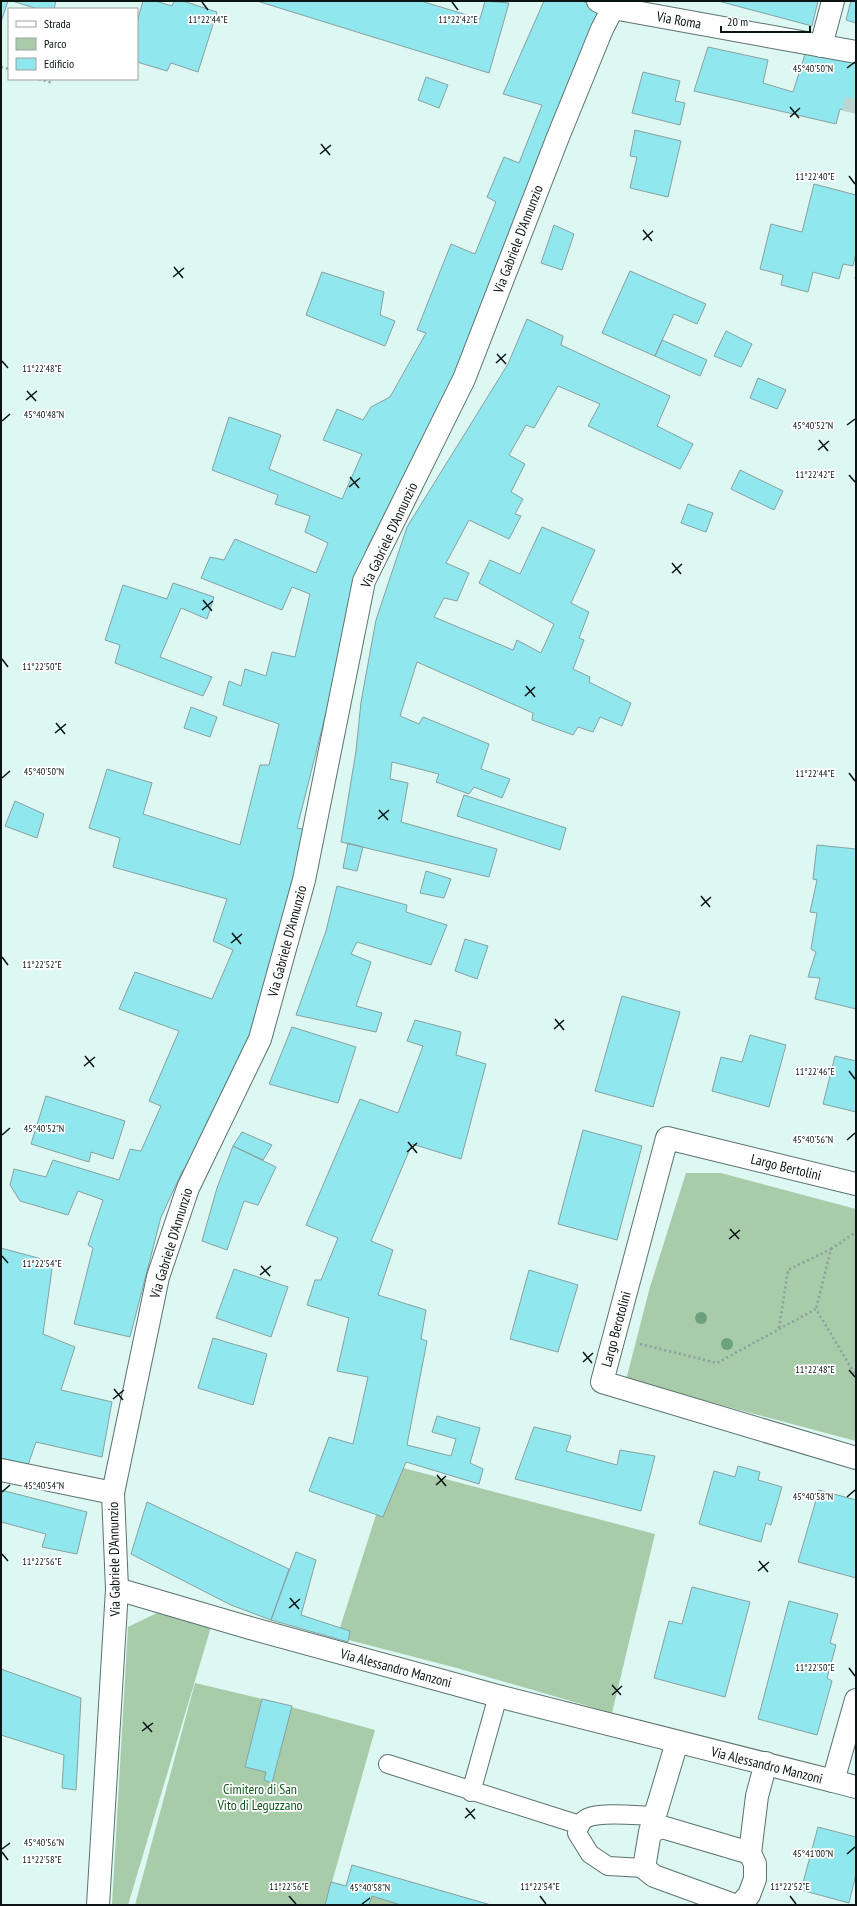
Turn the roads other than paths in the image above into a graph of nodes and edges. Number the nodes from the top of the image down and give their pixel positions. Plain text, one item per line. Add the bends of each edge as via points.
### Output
1 (833, 1) edge
2 (606, 4) edge
3 (821, 46) junction
4 (856, 52) edge
5 (715, 1150) joint
6 (856, 1184) edge
7 (856, 1458) edge
8 (1, 1470) edge
9 (113, 1493) junction
10 (117, 1588) junction
11 (498, 1696) junction
12 (856, 1700) edge
13 (677, 1742) junction
14 (388, 1764) dead end
15 (766, 1764) junction
16 (833, 1781) junction
17 (856, 1787) edge
18 (471, 1792) junction
19 (653, 1824) junction
20 (580, 1825) junction
21 (750, 1853) junction
22 (644, 1868) junction
23 (98, 1905) edge
24 (734, 1905) edge
25 (740, 1905) edge

1 - 3 street
2 - 3 street, Via Roma
2 - 9 street, Via Gabriele D'Annunzio via 602,29 464,379 364,581 304,880 260,1039 188,1188 158,1277
3 - 4 street, Via Roma
5 - 6 street, Largo Bertolini
5 - 7 street, Largo Berotolini via 667,1138 602,1382
8 - 9 street
9 - 10 street, Via Gabriele D'Annunzio
10 - 11 street, Via Alessandro Manzoni via 250,1628
10 - 23 street, Via Gabriele D'Annunzio
11 - 13 street, Via Alessandro Manzoni
11 - 18 lane
12 - 16 street
13 - 15 street, Via Alessandro Manzoni
13 - 19 street
14 - 18 lane
15 - 16 street, Via Alessandro Manzoni
15 - 21 street via 757,1796
16 - 17 street, Via Alessandro Manzoni
18 - 20 lane
19 - 20 lane via 604,1815 587,1818
19 - 21 street
19 - 22 street
20 - 22 lane via 577,1833 590,1854 608,1866
21 - 25 street via 755,1864 755,1879 749,1895
22 - 24 street via 654,1876

